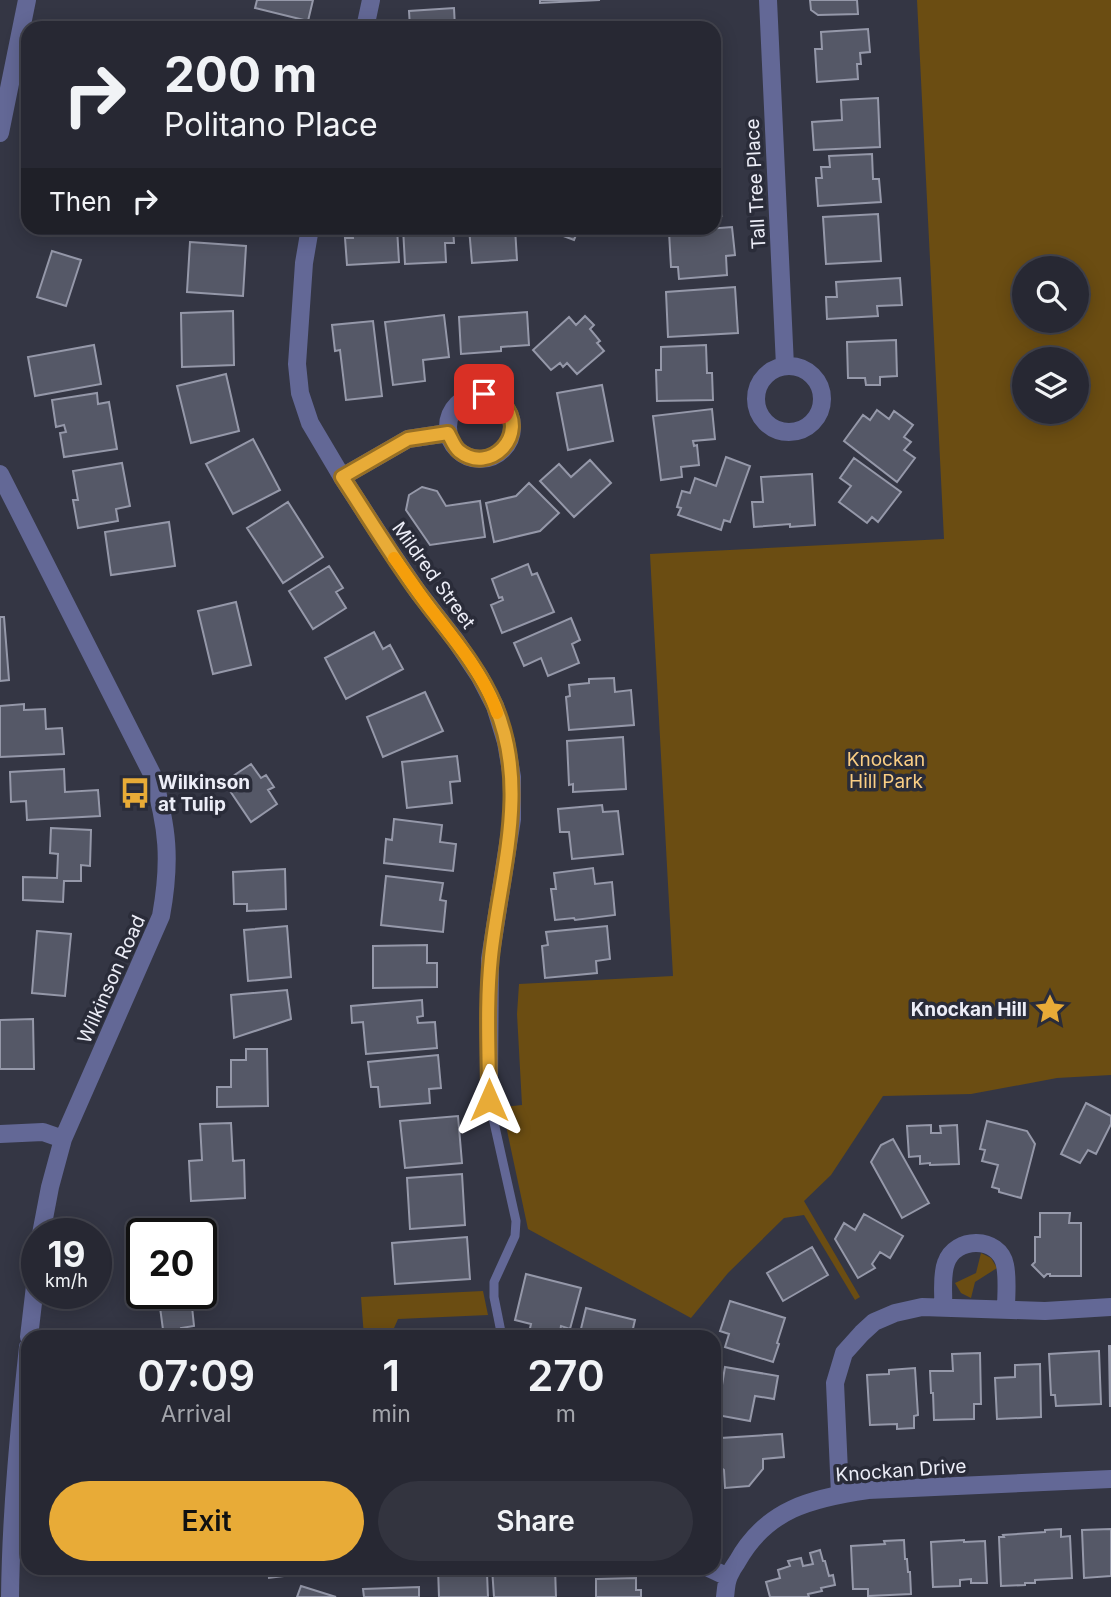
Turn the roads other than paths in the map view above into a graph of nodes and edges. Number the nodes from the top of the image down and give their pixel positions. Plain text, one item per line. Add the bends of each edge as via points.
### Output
1 (27, 0) edge
2 (371, 0) edge
3 (768, 0) edge
4 (23, 21) edge
5 (366, 21) edge
6 (21, 30) edge
7 (0, 133) edge
8 (309, 235) edge
9 (785, 366) dead end
10 (448, 433) dead end
11 (0, 474) edge
12 (342, 477) junction
13 (489, 1080) joint
14 (0, 1134) edge
15 (63, 1139) junction
16 (44, 1218) edge
17 (943, 1307) junction
18 (1111, 1307) edge
19 (32, 1309) edge
20 (1006, 1310) junction
21 (30, 1330) edge
22 (501, 1330) edge
23 (21, 1414) edge
24 (1111, 1479) edge
25 (840, 1494) junction
26 (721, 1573) edge
27 (729, 1577) junction
28 (10, 1597) edge
29 (725, 1597) edge

1 - 4 street
2 - 5 street
3 - 9 street, Tall Tree Place
6 - 7 street
8 - 12 street, Mildred Street via 297,364 300,393 310,423
10 - 12 street via 408,439
11 - 15 street, Wilkinson Road via 152,774 166,831 167,886 162,916
12 - 13 street, Mildred Street via 480,677 506,742 512,819 490,959
13 - 22 lane via 489,1100 516,1221 515,1236 494,1282
14 - 15 street via 43,1132
15 - 16 street, Wilkinson Road
17 - 20 street
17 - 20 street via 946,1262 965,1244 976,1242 987,1245 1005,1263
17 - 25 street via 922,1307 874,1322 844,1353 835,1383
18 - 20 street
19 - 21 street
23 - 28 street
24 - 25 street, Knockan Drive
25 - 27 street, Knockan Drive via 783,1513 762,1528
26 - 27 street
27 - 29 street, Knockan Drive

